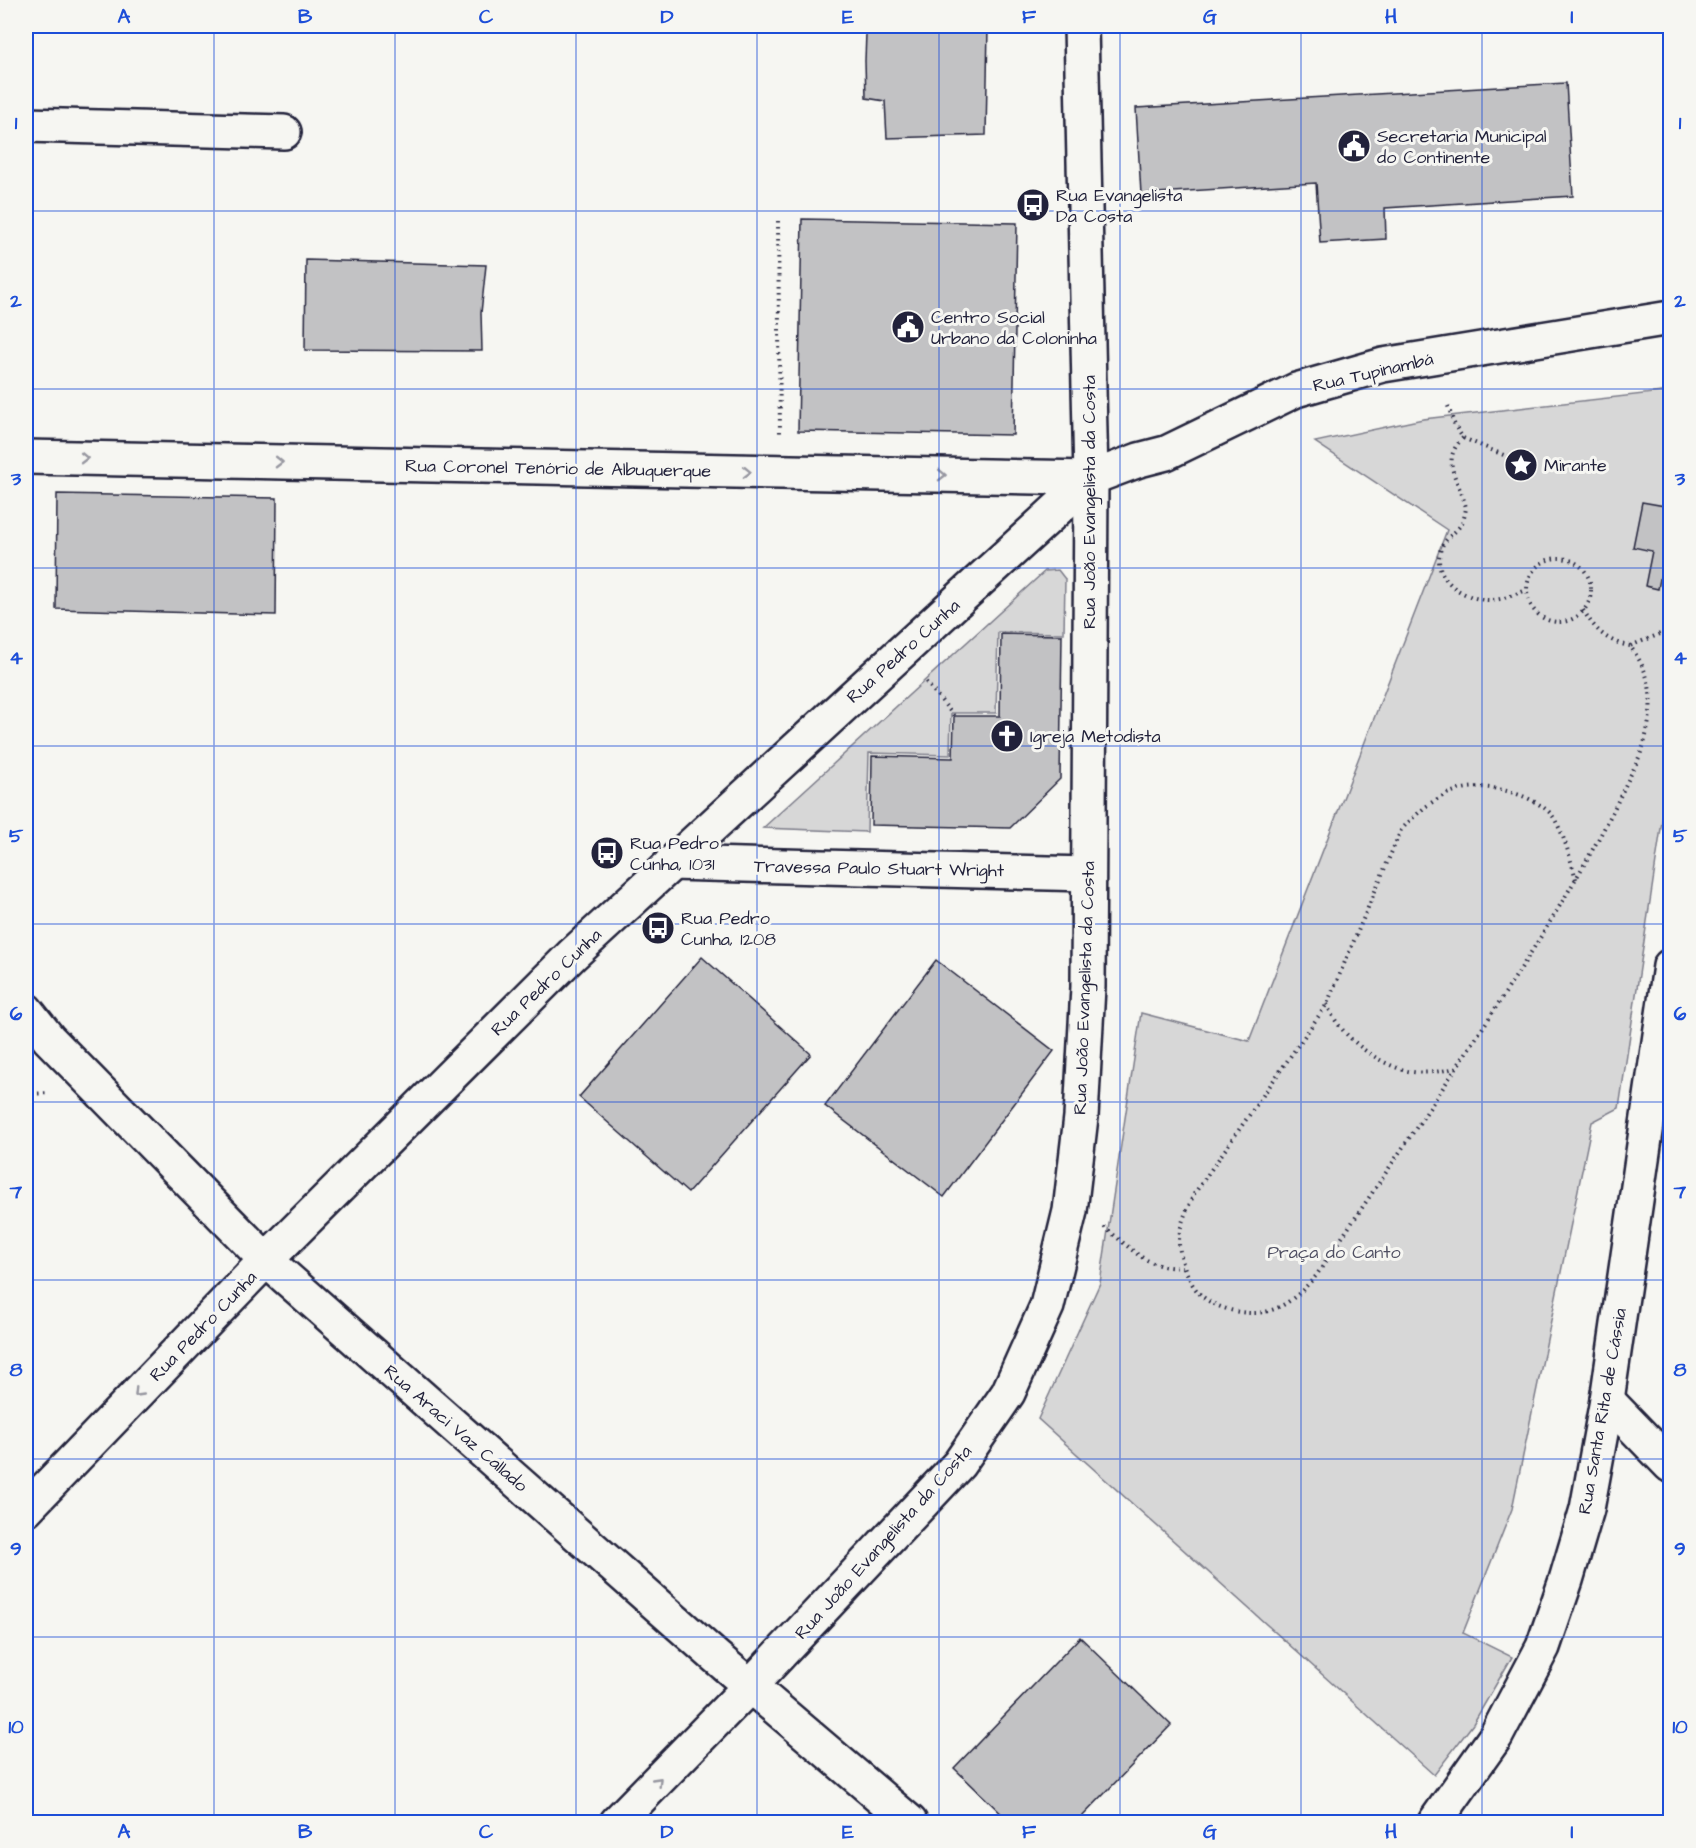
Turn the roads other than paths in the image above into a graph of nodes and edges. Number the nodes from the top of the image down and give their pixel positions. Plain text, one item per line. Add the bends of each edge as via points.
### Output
1 (1081, 26) edge
2 (26, 125) edge
3 (284, 132) dead end
4 (1671, 318) edge
5 (26, 457) edge
6 (1091, 478) junction
7 (671, 863) junction
8 (1088, 873) junction
9 (1671, 966) edge
10 (26, 1010) edge
11 (266, 1260) junction
12 (1607, 1400) junction
13 (1671, 1465) edge
14 (26, 1509) edge
15 (750, 1686) junction
16 (617, 1822) edge
17 (910, 1822) edge
18 (1435, 1822) edge

1 - 6 street, Rua João Evangelista da Costa
2 - 3 street
4 - 6 street, Rua Tupinambá via 1372,368 1296,390 1166,453
5 -> 6 street, Rua Coronel Tenório de Albuquerque
6 - 7 street, Rua Pedro Cunha
6 - 8 street, Rua João Evangelista da Costa
7 - 8 street, Travessa Paulo Stuart Wright
7 - 11 street, Rua Pedro Cunha via 572,955
8 - 15 street, Rua João Evangelista da Costa via 1088,987 1081,1117 1070,1211 1047,1306 1008,1394 959,1464
9 - 12 street, Rua Santa Rita de Cássia
10 - 11 street, Rua Araci Vaz Callado via 49,1039
11 -> 14 street, Rua Pedro Cunha
11 - 15 street, Rua Araci Vaz Callado
12 - 13 street
12 - 18 street, Rua Santa Rita de Cássia via 1587,1509 1543,1647 1496,1736
16 -> 15 street, Rua João Evangelista da Costa
15 - 17 street, Rua Araci Vaz Callado

